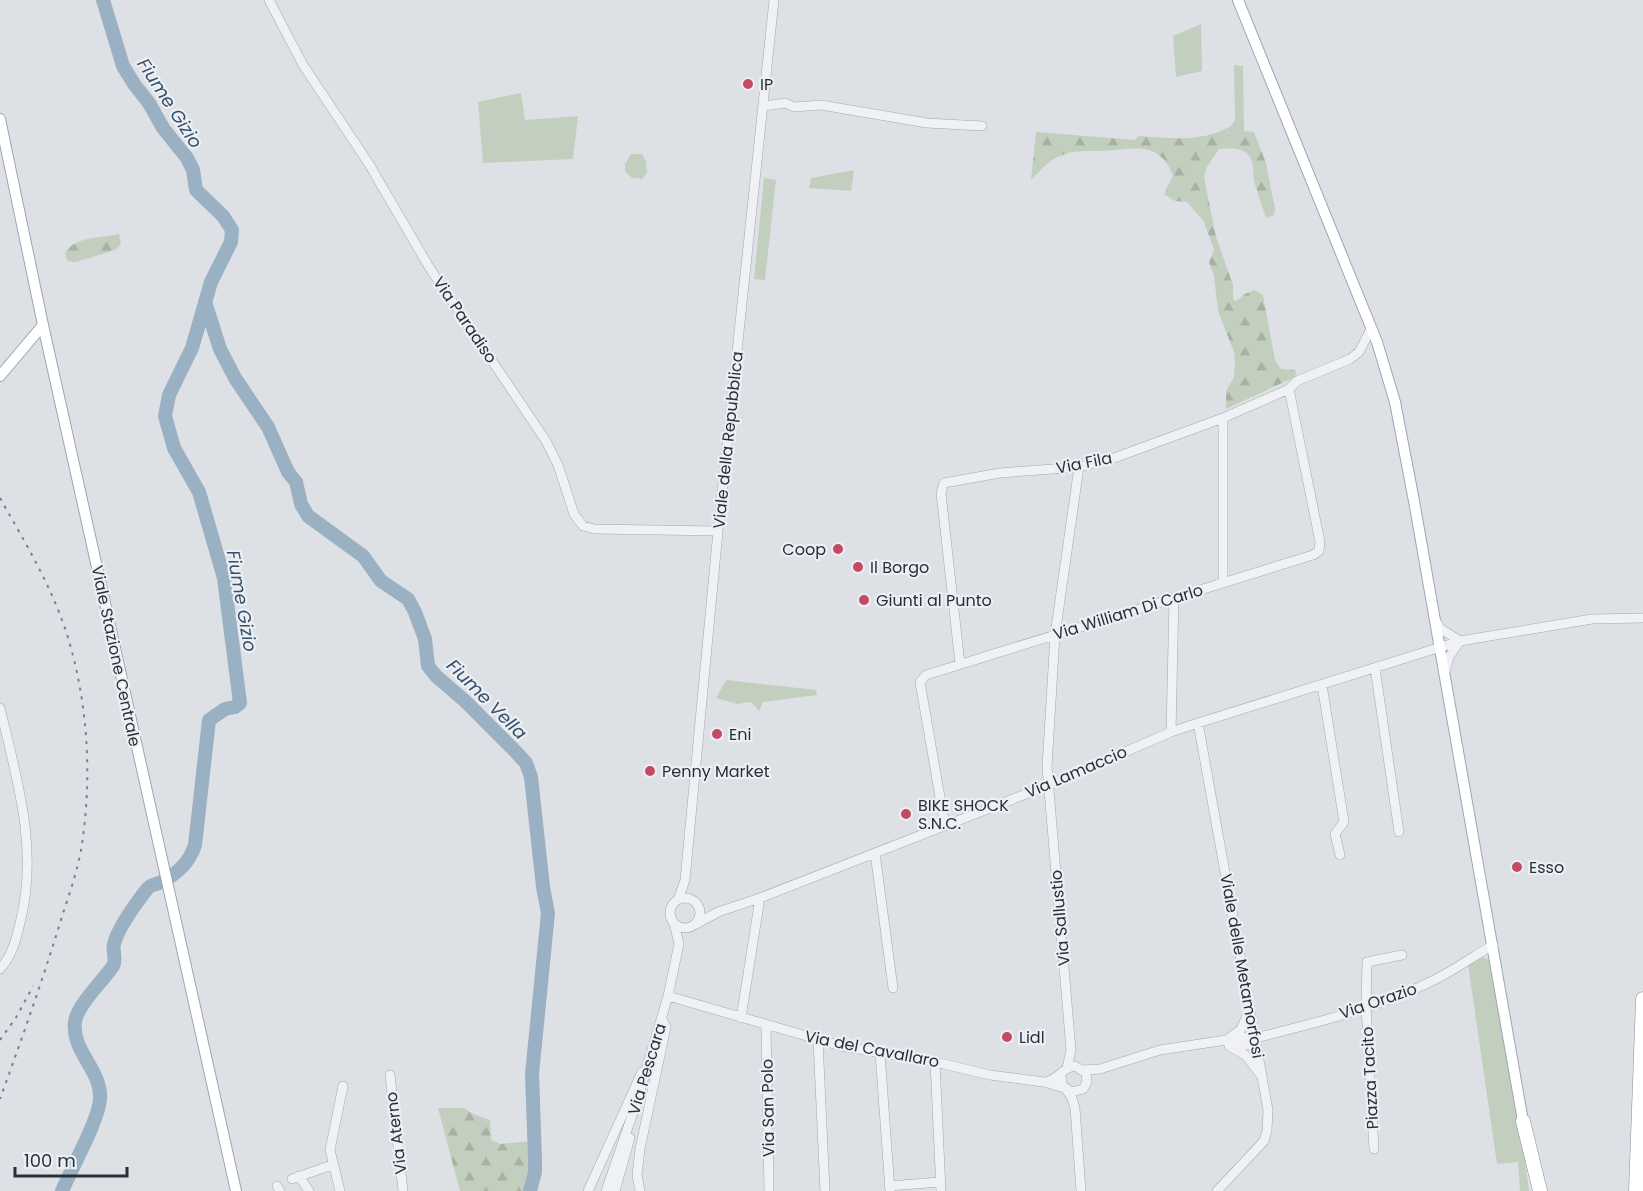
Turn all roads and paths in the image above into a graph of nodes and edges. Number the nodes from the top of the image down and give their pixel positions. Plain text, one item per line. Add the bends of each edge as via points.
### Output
1 (269, 0) edge
2 (774, 0) edge
3 (1238, 0) edge
4 (764, 106) junction
5 (0, 119) edge
6 (982, 126) dead end
7 (43, 324) junction
8 (1371, 329) junction
9 (0, 376) edge
10 (1289, 389) junction
11 (1222, 418) junction
12 (1079, 467) junction
13 (718, 531) junction
14 (1223, 583) junction
15 (1174, 598) junction
16 (1640, 618) edge
17 (1435, 620) junction
18 (1055, 635) junction
19 (1460, 641) junction
20 (1440, 647) junction
21 (960, 664) junction
22 (1375, 668) junction
23 (1444, 674) junction
24 (1322, 685) junction
25 (0, 708) edge
26 (1197, 723) junction
27 (1171, 732) junction
28 (1049, 785) junction
29 (945, 826) junction
30 (1399, 832) dead end
31 (875, 853) junction
32 (1340, 855) dead end
33 (685, 880) junction
34 (760, 898) junction
35 (678, 900) junction
36 (696, 903) junction
37 (718, 912) junction
38 (674, 922) junction
39 (694, 925) junction
40 (678, 944) junction
41 (1493, 945) junction
42 (1402, 955) dead end
43 (0, 969) edge
44 (893, 988) dead end
45 (668, 996) junction
46 (1643, 999) edge
47 (1366, 1006) junction
48 (1250, 1010) junction
49 (741, 1018) junction
50 (662, 1019) junction
51 (766, 1026) junction
52 (1255, 1038) junction
53 (818, 1040) junction
54 (1226, 1043) junction
55 (1071, 1050) junction
56 (880, 1053) junction
57 (935, 1062) junction
58 (648, 1066) junction
59 (1081, 1068) junction
60 (1100, 1070) junction
61 (1064, 1071) junction
62 (390, 1075) dead end
63 (1263, 1081) junction
64 (1044, 1082) junction
65 (343, 1086) dead end
66 (1085, 1086) junction
67 (1066, 1089) junction
68 (1075, 1108) junction
69 (1523, 1121) junction
70 (1374, 1149) dead end
71 (332, 1165) junction
72 (941, 1186) edge
73 (610, 1189) edge
74 (890, 1189) edge
75 (236, 1191) edge
76 (309, 1191) edge
77 (340, 1191) edge
78 (403, 1191) edge
79 (588, 1191) edge
80 (640, 1191) edge
81 (769, 1191) edge
82 (825, 1191) edge
83 (1081, 1191) edge
84 (1217, 1191) edge
85 (1530, 1191) edge
86 (1540, 1191) edge
87 (1636, 1191) edge

1 - 13 street, Via Paradiso via 303,65 369,164 429,267 546,441 574,514 583,526 594,530
2 - 4 street, Viale della Repubblica
3 - 8 main road
4 - 6 street via 821,105 927,123
4 - 13 street, Viale della Repubblica
5 - 7 main road, Viale Stazione Centrale
7 - 9 main road
7 - 75 main road, Viale Stazione Centrale
8 - 10 street, Via Fila via 1359,352 1350,359 1297,381
8 - 17 main road via 1395,402
10 - 11 street, Via Fila
10 - 14 street, Via William Di Carlo via 1319,551
11 - 12 street, Via Fila
11 - 14 street
12 - 18 street, Via Sallustio
12 - 21 street, Via Fila via 1000,473 944,483 941,493
13 - 33 street, Viale della Repubblica
14 - 15 street, Via William Di Carlo
15 - 18 street, Via William Di Carlo
15 - 27 street
16 - 19 street, Via Lamaccio via 1592,619
17 - 19 street via 1441,629
17 - 20 main road
18 - 21 street, Via William Di Carlo
18 - 28 street, Via Sallustio
19 - 20 street, Via Lamaccio
19 - 23 street
20 - 22 street, Via Lamaccio
20 - 23 main road
21 - 29 street, Via William Di Carlo via 926,675 920,682
22 - 24 street, Via Lamaccio
22 - 30 street
23 - 41 main road
24 - 26 street, Via Lamaccio
24 - 32 street via 1344,822 1335,834
25 - 43 street via 26,819 28,861 24,910 9,959
26 - 27 street, Via Lamaccio
26 - 48 street, Viale delle Metamorfosi
27 - 28 street, Via Lamaccio
28 - 29 street, Via Lamaccio
28 - 55 street, Via Sallustio
29 - 31 street, Via Lamaccio
31 - 34 street, Via Lamaccio
31 - 44 street
33 - 35 street, Viale della Repubblica
33 - 36 street, Viale della Repubblica
34 - 37 street, Via Lamaccio
34 - 49 street
35 - 36 street via 685,897
35 - 38 street via 670,910
36 - 37 street via 706,911
36 - 39 street via 700,917
37 - 39 street, Via Lamaccio
38 - 39 street via 683,927
38 - 40 street, Via Pescara
39 - 40 street, Via Pescara
40 - 45 street, Via Pescara
41 - 47 street, Via Orazio via 1429,983
41 - 69 main road
42 - 47 street, Piazza Tacito via 1367,962
45 - 49 street, Via del Cavallaro
45 - 50 street, Via Pescara
46 - 87 highway
47 - 52 street, Via Orazio
47 - 70 street, Piazza Tacito
48 - 52 street, Viale delle Metamorfosi
48 - 54 street via 1241,1029
49 - 51 street, Via del Cavallaro
50 - 58 street, Via Pescara
50 - 80 street via 666,1027 640,1149
51 - 53 street, Via del Cavallaro
51 - 81 street, Via San Polo
52 - 54 street, Via Orazio
52 - 63 street, Viale delle Metamorfosi
53 - 56 street, Via del Cavallaro
53 - 82 street
54 - 60 street, Via Orazio via 1160,1050
54 - 63 street via 1253,1063
55 - 59 street, Via Sallustio
55 - 61 street, Via Sallustio
56 - 57 street, Via del Cavallaro
56 - 74 street
57 - 64 street, Via del Cavallaro
57 - 72 street
58 - 73 street, Via Pescara via 630,1124 627,1151
58 - 79 street via 634,1087
59 - 60 street, Via Orazio
59 - 61 street
59 - 66 street via 1087,1077
60 - 66 street, Via Orazio
61 - 64 street, Via del Cavallaro via 1056,1079
61 - 67 street via 1061,1082
62 - 78 street, Via Aterno
63 - 84 street, Viale delle Metamorfosi via 1268,1110 1264,1141
64 - 67 street, Via del Cavallaro
65 - 71 street via 330,1143
66 - 67 street via 1075,1092
66 - 68 street
67 - 68 street
68 - 83 street
69 - 85 highway
69 - 86 highway
71 - 76 street via 295,1178
71 - 77 street
72 - 74 street

